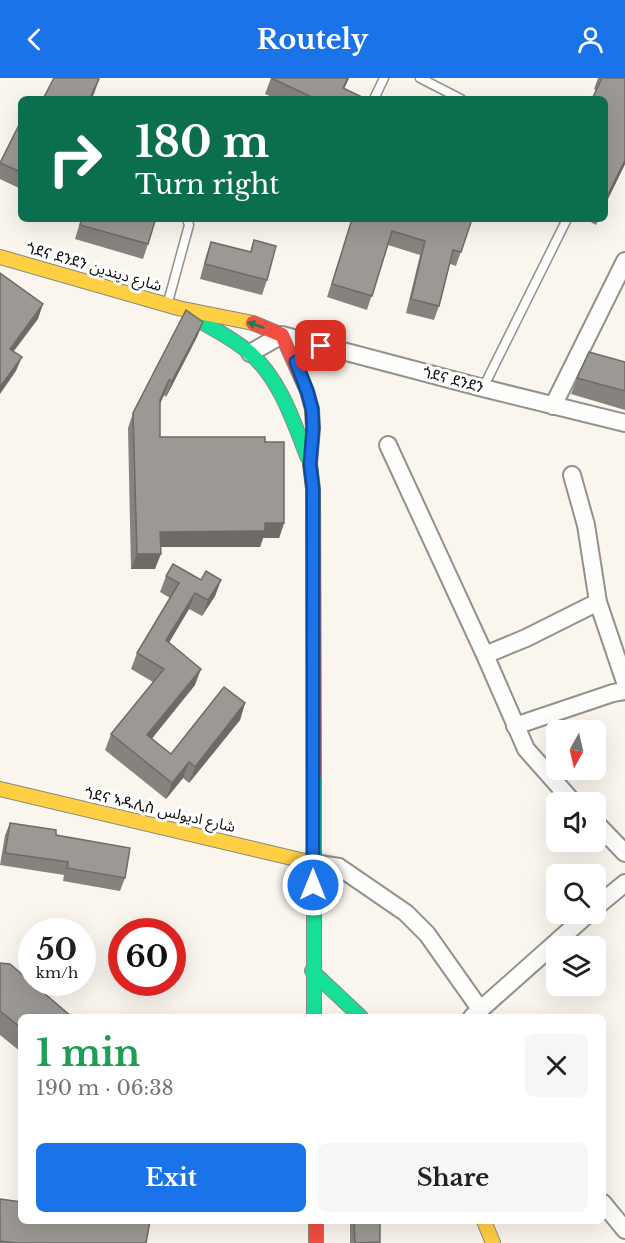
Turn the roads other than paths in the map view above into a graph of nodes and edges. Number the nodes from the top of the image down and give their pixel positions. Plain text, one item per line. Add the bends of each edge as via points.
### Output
1 (384, 78) edge
2 (420, 78) edge
3 (375, 96) edge
4 (455, 96) edge
5 (188, 222) edge
6 (566, 222) edge
7 (0, 242) edge
8 (0, 257) edge
9 (625, 261) edge
10 (24, 264) junction
11 (173, 307) junction
12 (282, 335) junction
13 (321, 346) junction
14 (250, 354) junction
15 (296, 362) junction
16 (267, 372) junction
17 (483, 388) junction
18 (553, 406) junction
19 (625, 423) edge
20 (388, 445) dead end
21 (310, 464) junction
22 (572, 475) dead end
23 (598, 602) junction
24 (485, 655) junction
25 (625, 682) edge
26 (625, 691) edge
27 (515, 726) junction
28 (0, 789) edge
29 (564, 792) edge
30 (606, 833) edge
31 (625, 853) edge
32 (313, 863) junction
33 (625, 883) edge
34 (606, 899) edge
35 (577, 924) edge
36 (312, 971) junction
37 (476, 1013) edge
38 (314, 1014) edge
39 (358, 1014) edge
40 (606, 1207) edge
41 (316, 1224) edge
42 (485, 1224) edge
43 (625, 1230) edge
44 (316, 1243) edge
45 (493, 1243) edge

1 - 3 lane
2 - 4 lane
5 - 11 lane
6 - 17 lane
7 - 10 main road
8 - 10 main road, ጎደና ደንደን شارع ديندين
9 - 18 street
10 - 11 main road, ጎደና ደንደን شارع ديندين
12 -> 11 main road, ጎደና ደንደን شارع ديندين via 252,323
11 - 14 main road, ጎደና ደንደን شارع ديندين
12 - 13 street, ጎደና ደንደን
12 - 14 street
12 - 15 main road
13 - 15 street
13 - 17 street, ጎደና ደንደን
14 - 16 main road, ጎደና ደንደን شارع ديندين
15 - 16 street
15 - 21 main road via 312,409
16 - 21 main road, ጎደና ደንደን شارع ديندين via 282,394
17 - 18 street, ጎደና ደንደን
18 - 19 street, ጎደና ደንደን
20 - 24 street
21 - 32 main road
22 - 23 street via 586,525
23 - 24 street
23 - 25 street
24 - 27 street
26 - 27 street
27 - 29 street via 526,749
28 - 32 main road, ጎደና ኣዱሊስ شارع اديولس
30 - 31 street
32 - 36 main road
32 - 37 street via 339,867 406,913 426,934
33 - 34 street
35 - 37 street
36 - 38 main road
36 - 39 main road
40 - 43 street
41 - 44 main road
42 - 45 main road

